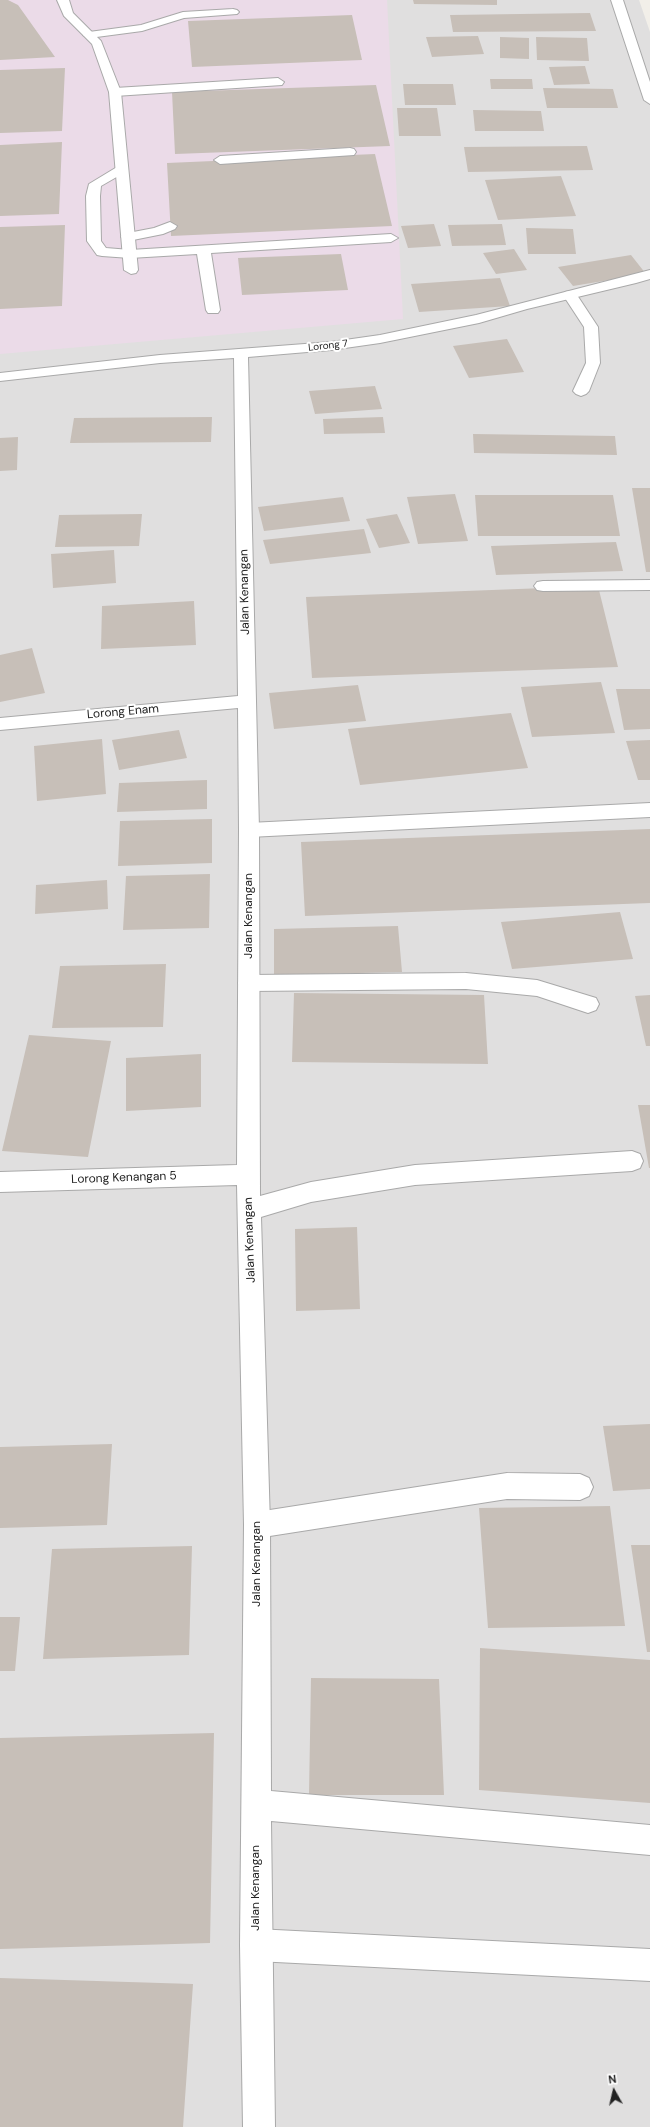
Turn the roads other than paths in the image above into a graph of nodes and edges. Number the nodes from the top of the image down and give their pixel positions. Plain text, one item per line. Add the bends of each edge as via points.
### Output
1 (64, 0) edge
2 (617, 0) edge
3 (233, 12) dead end
4 (89, 35) junction
5 (278, 82) dead end
6 (115, 92) junction
7 (650, 100) edge
8 (350, 152) dead end
9 (220, 160) dead end
10 (122, 168) junction
11 (170, 226) dead end
12 (128, 237) junction
13 (391, 238) dead end
14 (203, 249) junction
15 (130, 254) junction
16 (131, 270) dead end
17 (650, 274) edge
18 (570, 295) junction
19 (213, 310) dead end
20 (241, 353) junction
21 (0, 377) edge
22 (581, 391) dead end
23 (650, 585) edge
24 (542, 586) dead end
25 (247, 701) junction
26 (0, 724) edge
27 (650, 810) edge
28 (249, 830) junction
29 (249, 983) junction
30 (588, 1004) dead end
31 (632, 1161) dead end
32 (248, 1175) junction
33 (0, 1182) edge
34 (249, 1210) junction
35 (580, 1488) dead end
36 (257, 1525) junction
37 (257, 1805) junction
38 (650, 1840) edge
39 (256, 1945) junction
40 (650, 1965) edge
41 (259, 2127) edge

1 - 4 street via 68,14
2 - 7 street
3 - 4 street via 183,15 142,28
4 - 6 street via 97,43
5 - 6 street
6 - 10 street
8 - 9 street
10 - 12 street
10 - 15 street via 95,184 94,241 102,252
11 - 12 street
12 - 15 street
13 - 14 street
14 - 15 street
14 - 19 street
15 - 16 street
17 - 18 street, Lorong 7
18 - 20 street, Lorong 7 via 380,340
18 - 22 street via 591,327 593,363
20 - 21 street, Lorong 7 via 160,359
20 - 25 street, Jalan Kenangan
23 - 24 street
25 - 26 street, Lorong Enam
25 - 28 street, Jalan Kenangan
27 - 28 street
28 - 29 street, Jalan Kenangan
29 - 30 street via 466,981 537,988
29 - 32 street, Jalan Kenangan
31 - 34 street via 415,1175 312,1192
32 - 33 street, Lorong Kenangan 5
32 - 34 street, Jalan Kenangan
34 - 36 street, Jalan Kenangan
35 - 36 street via 507,1486
36 - 37 street, Jalan Kenangan
37 - 38 street
37 - 39 street, Jalan Kenangan
39 - 40 street
39 - 41 street, Jalan Kenangan

